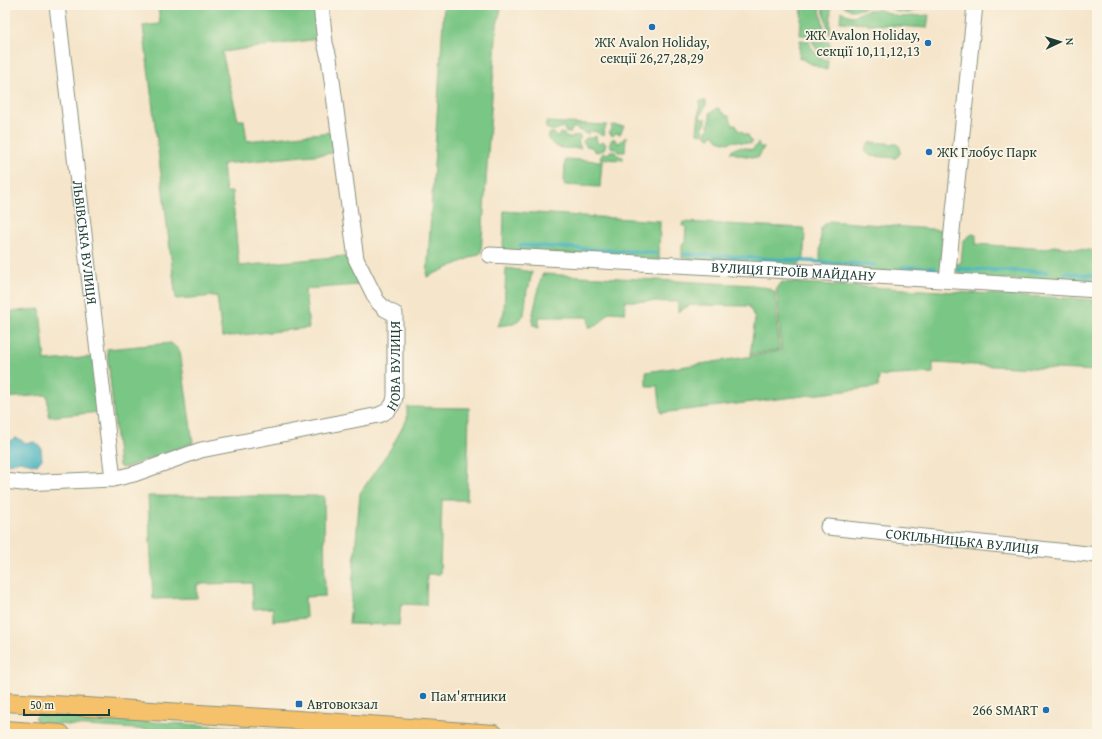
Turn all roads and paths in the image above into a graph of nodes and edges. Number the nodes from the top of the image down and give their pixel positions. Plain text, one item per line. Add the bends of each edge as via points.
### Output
1 (57, 5) edge
2 (321, 5) edge
3 (976, 5) edge
4 (490, 255) dead end
5 (947, 280) junction
6 (1097, 290) edge
7 (113, 479) junction
8 (5, 481) edge
9 (828, 527) dead end
10 (1097, 556) edge
11 (11, 702) edge
12 (350, 729) edge
13 (380, 730) edge
14 (10, 731) edge
15 (431, 732) edge
16 (60, 734) edge
17 (488, 734) edge

1 - 7 street, ЛЬВІВСЬКА ВУЛИЦЯ
2 - 7 street, НОВА ВУЛИЦЯ via 356,259 377,301 395,314 394,401 389,410 379,415 202,450
3 - 5 street
4 - 5 street, ВУЛИЦЯ ГЕРОЇВ МАЙДАНУ
5 - 6 street, ВУЛИЦЯ ГЕРОЇВ МАЙДАНУ
7 - 8 street via 22,483
9 - 10 street, СОКІЛЬНИЦЬКА ВУЛИЦЯ
11 - 12 main road
11 - 14 main road
12 - 13 main road
13 - 15 main road
14 - 16 main road
15 - 17 main road

